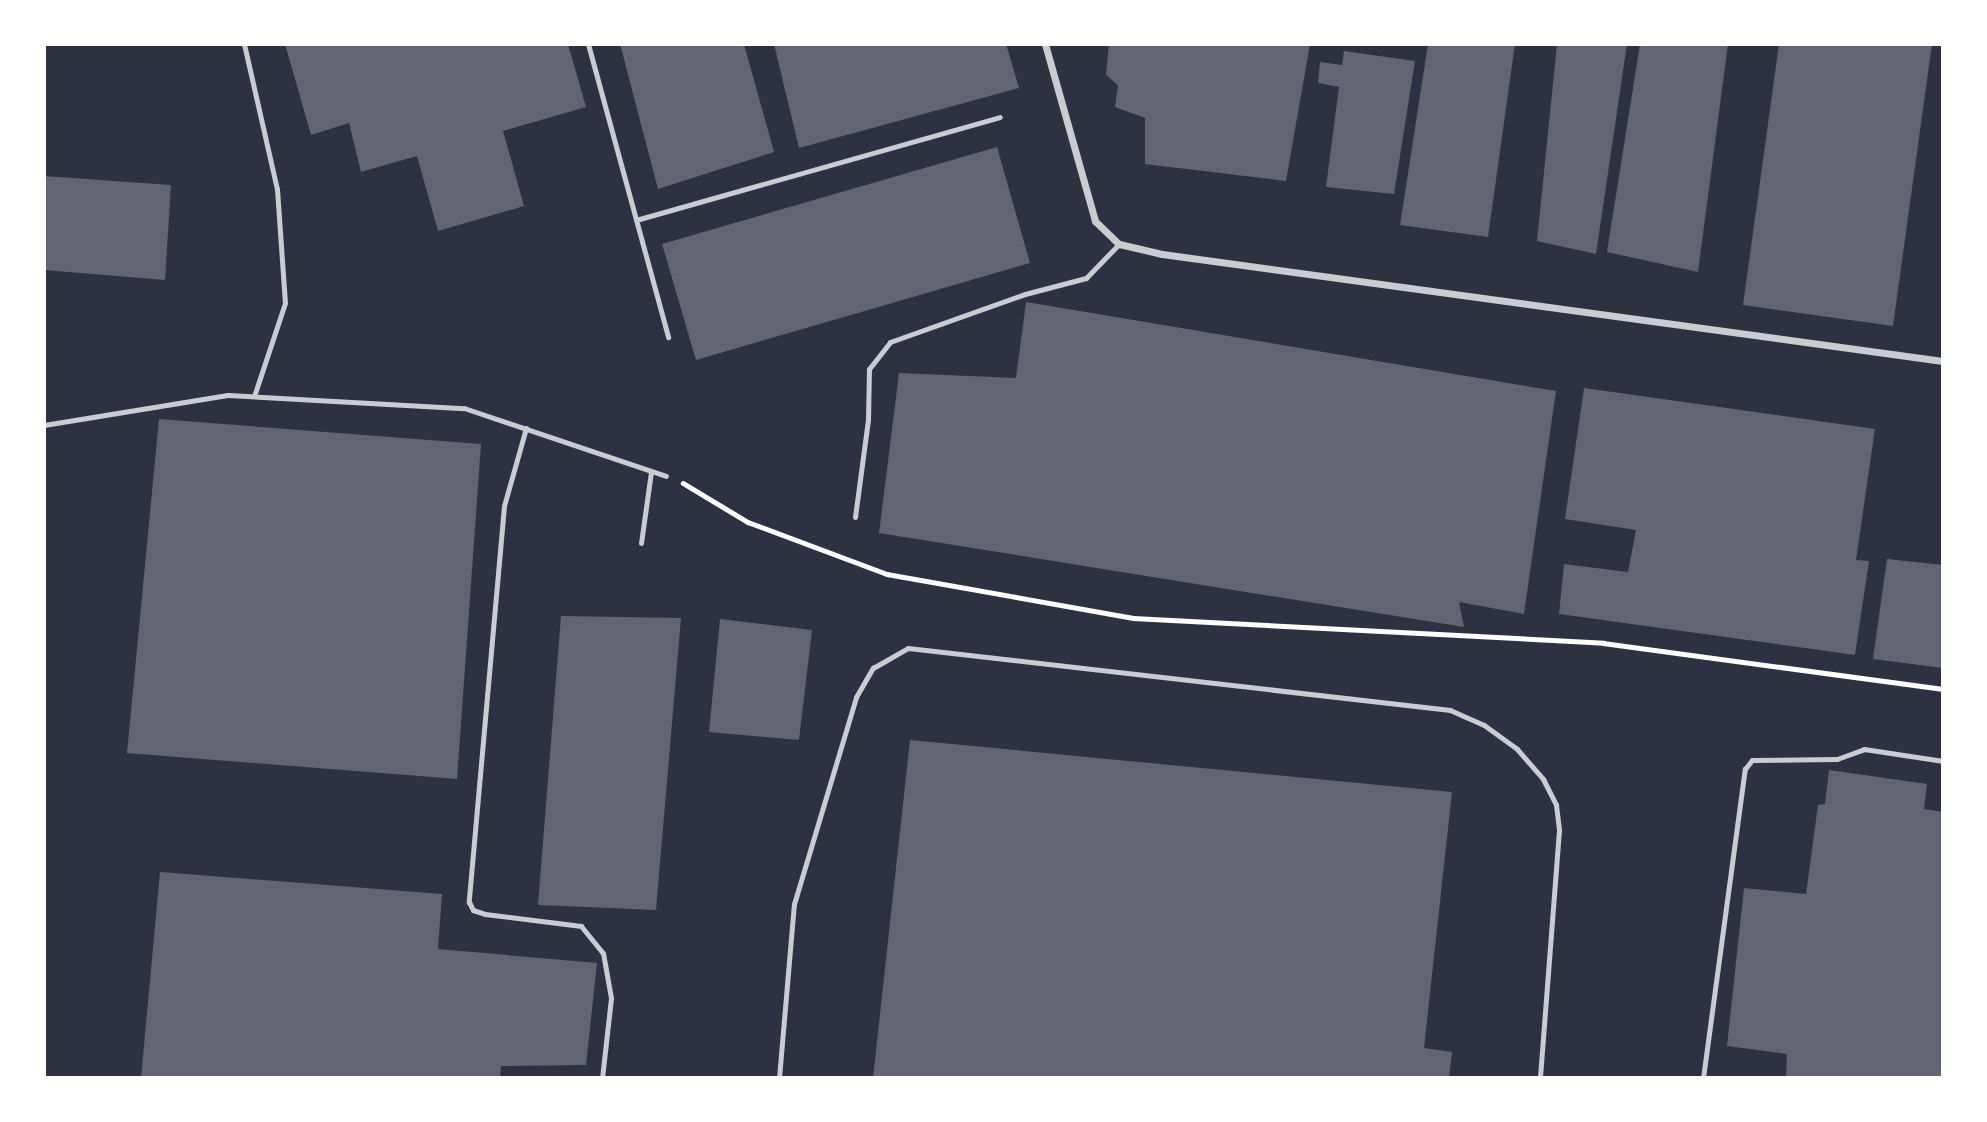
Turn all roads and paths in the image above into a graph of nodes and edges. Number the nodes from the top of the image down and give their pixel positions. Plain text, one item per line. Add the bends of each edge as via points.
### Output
1 (244, 44) edge
2 (589, 44) edge
3 (1045, 44) edge
4 (1000, 117) dead end
5 (636, 219) junction
6 (1119, 244) junction
7 (668, 337) dead end
8 (1943, 361) edge
9 (254, 396) junction
10 (44, 425) edge
11 (526, 428) junction
12 (651, 472) junction
13 (666, 476) joint
14 (855, 517) dead end
15 (641, 543) dead end
16 (1943, 689) edge
17 (1943, 761) edge
18 (602, 1078) edge
19 (779, 1078) edge
20 (1540, 1078) edge
21 (1703, 1078) edge

1 - 9 lane via 277,189 285,303
2 - 5 lane
3 - 6 street via 1095,221
4 - 5 lane
5 - 7 lane
6 - 8 street via 1162,254
6 - 14 lane via 1086,278 890,342 869,369 868,420
9 - 10 lane via 228,395
9 - 11 lane via 464,408
11 - 12 lane
11 - 18 lane via 504,506 469,902 473,910 485,914 582,926 603,953 611,998
12 - 13 lane
12 - 15 lane
13 - 16 path via 699,489 748,522 887,574 1133,618 1603,643
17 - 21 lane via 1864,749 1836,759 1752,760 1745,769
19 - 20 lane via 794,904 856,697 873,668 908,648 1451,710 1484,725 1517,749 1543,779 1556,805 1559,830

